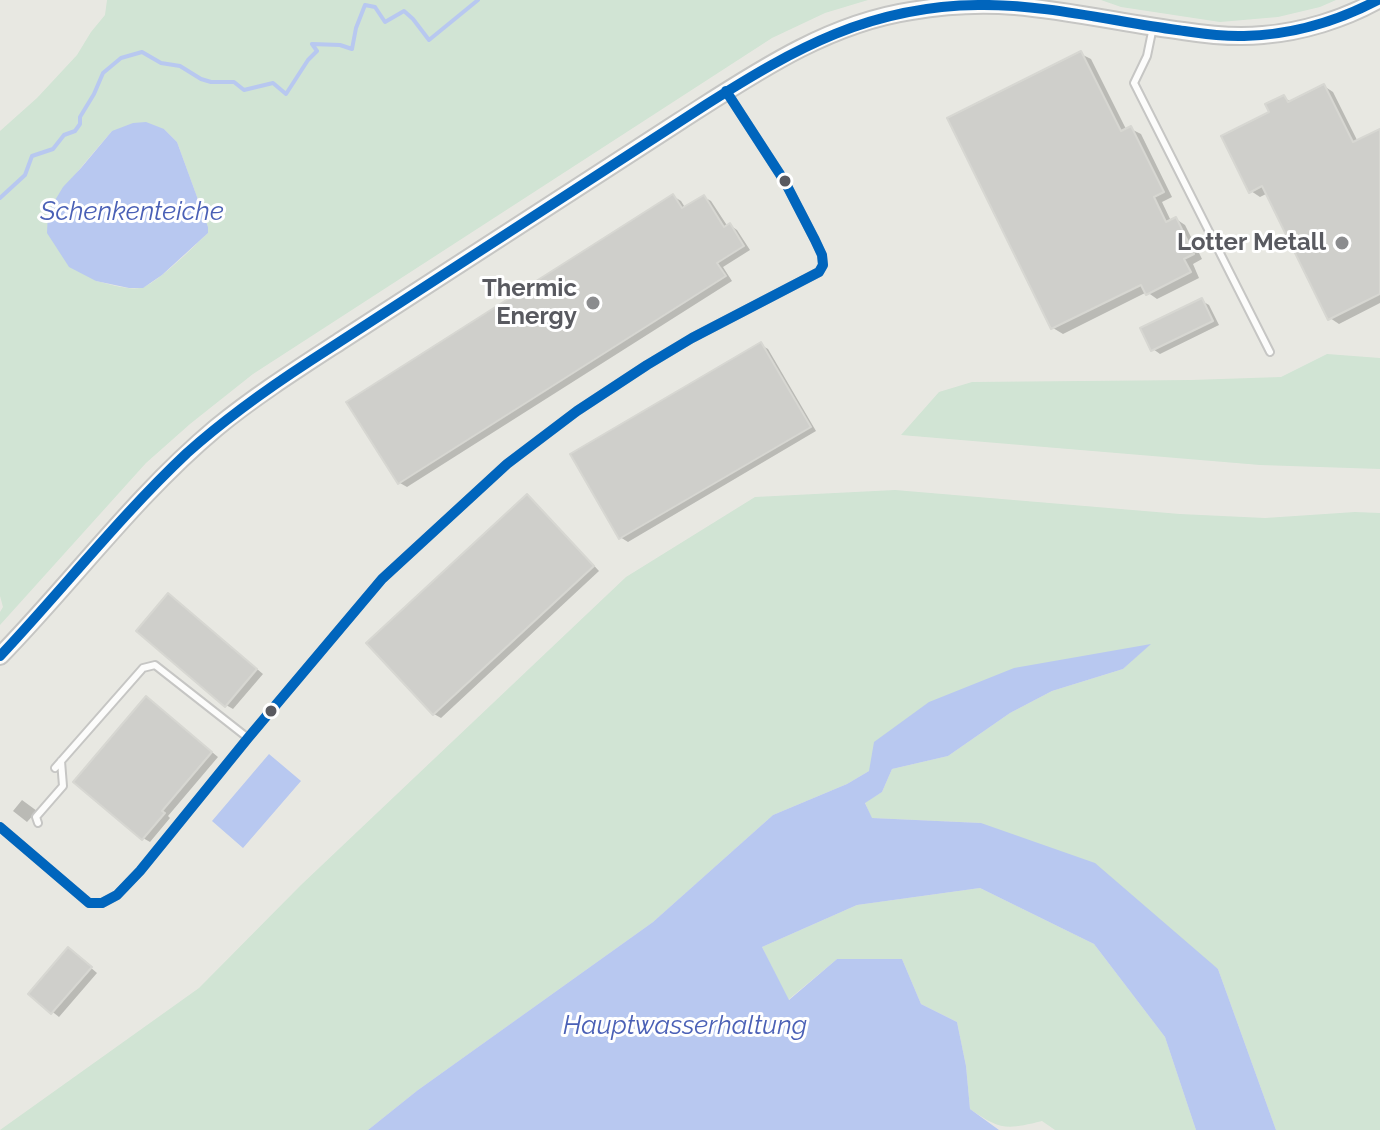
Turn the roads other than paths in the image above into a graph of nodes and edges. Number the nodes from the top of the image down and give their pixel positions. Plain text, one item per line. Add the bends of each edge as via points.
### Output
1 (1378, 0) edge
2 (1153, 27) junction
3 (726, 91) junction
4 (1270, 352) dead end
5 (0, 656) edge
6 (248, 738) junction
7 (61, 761) junction
8 (55, 768) dead end
9 (38, 823) dead end
10 (0, 827) edge

1 - 2 street via 1307,28 1264,35 1219,36
2 - 3 street via 1012,6 957,4 906,11 811,42
2 - 4 lane via 1134,83
3 - 5 street via 290,374 218,427 126,515
3 - 6 lane via 815,240 822,255 819,272 647,365 507,464 382,579
6 - 7 lane via 155,665 143,668
6 - 10 lane via 140,871 102,903 89,903 75,893
7 - 8 lane
7 - 9 lane via 63,786 36,817

